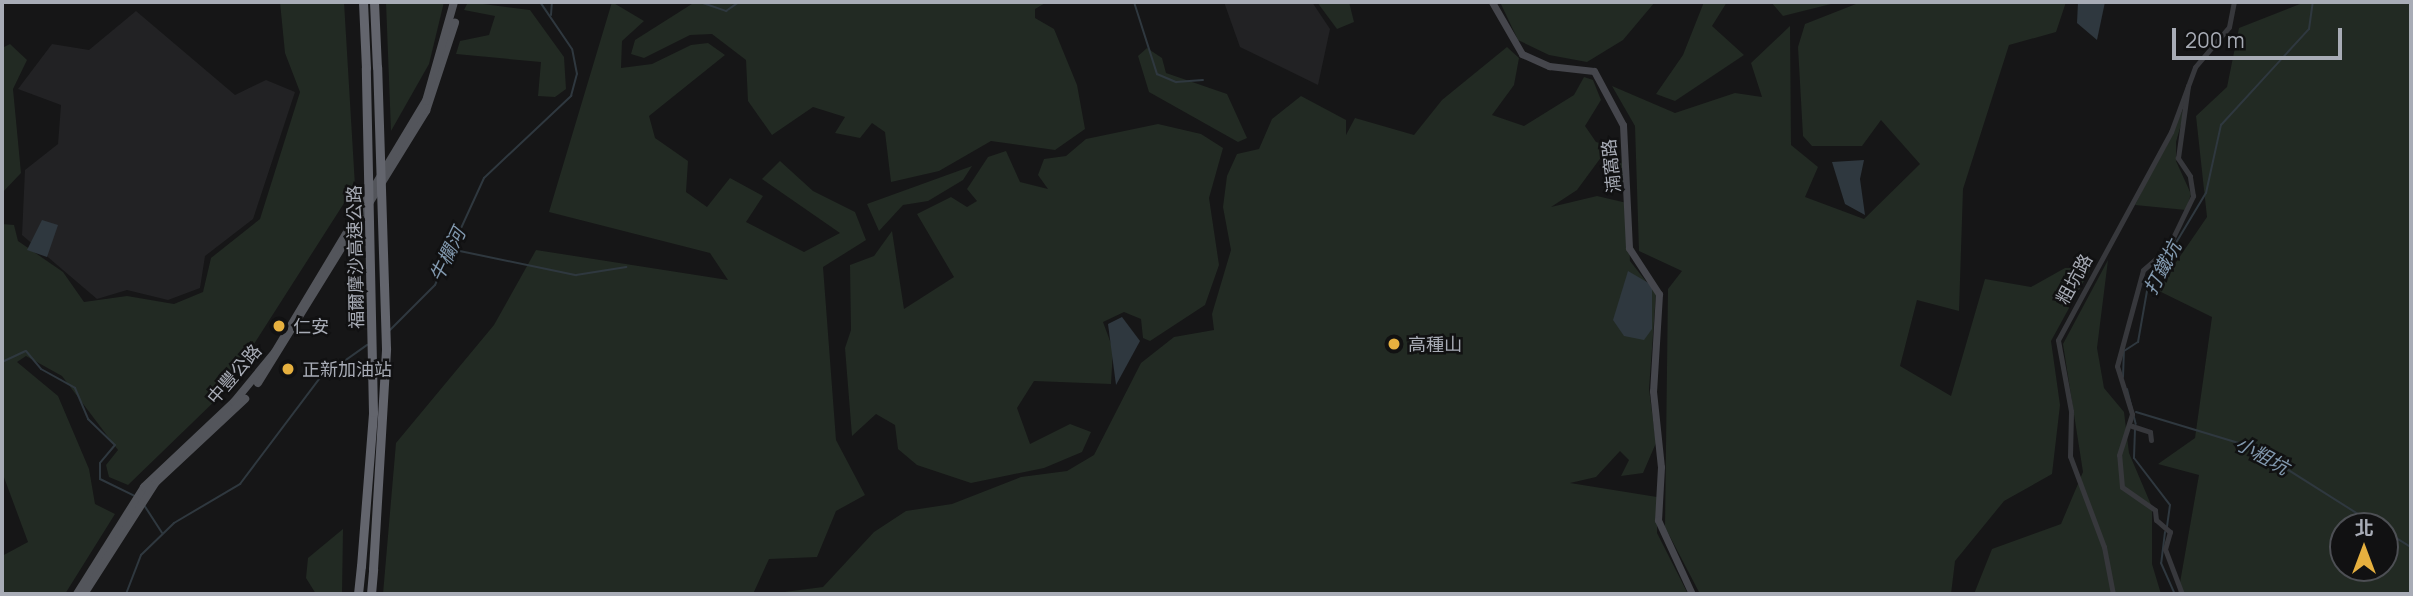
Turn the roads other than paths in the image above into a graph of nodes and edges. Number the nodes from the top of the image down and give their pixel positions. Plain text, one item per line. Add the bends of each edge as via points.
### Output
1 (363, 2) edge
2 (374, 2) edge
3 (457, 2) edge
4 (1492, 2) edge
5 (2234, 2) edge
6 (2187, 83) junction
7 (2132, 426) junction
8 (2151, 440) dead end
9 (139, 499) junction
10 (77, 594) edge
11 (83, 594) edge
12 (358, 594) edge
13 (371, 594) edge
14 (1692, 594) edge
15 (2113, 594) edge
16 (2182, 594) edge

1 - 12 highway, 福爾摩沙高速公路, bridge via 373,412
2 - 13 highway, 福爾摩沙高速公路, bridge via 386,348
3 - 9 main road, 中豐公路 via 437,92 403,139 278,354
4 - 14 street, 湳窩路 via 1508,37 1534,62 1594,71 1623,125 1629,248 1657,285 1653,391 1661,467 1658,520
5 - 6 street, 粗坑路 via 2229,27
6 - 7 street via 2178,158 2190,176 2193,195 2168,248 2143,270 2117,366
6 - 15 street, 粗坑路 via 2171,132 2124,207 2057,346 2071,411 2071,462 2105,547
7 - 8 street via 2142,428
7 - 16 street via 2119,455 2122,487 2155,510 2162,529 2170,531 2165,549
9 - 10 main road, 中豐公路
9 - 11 main road, 中豐公路

